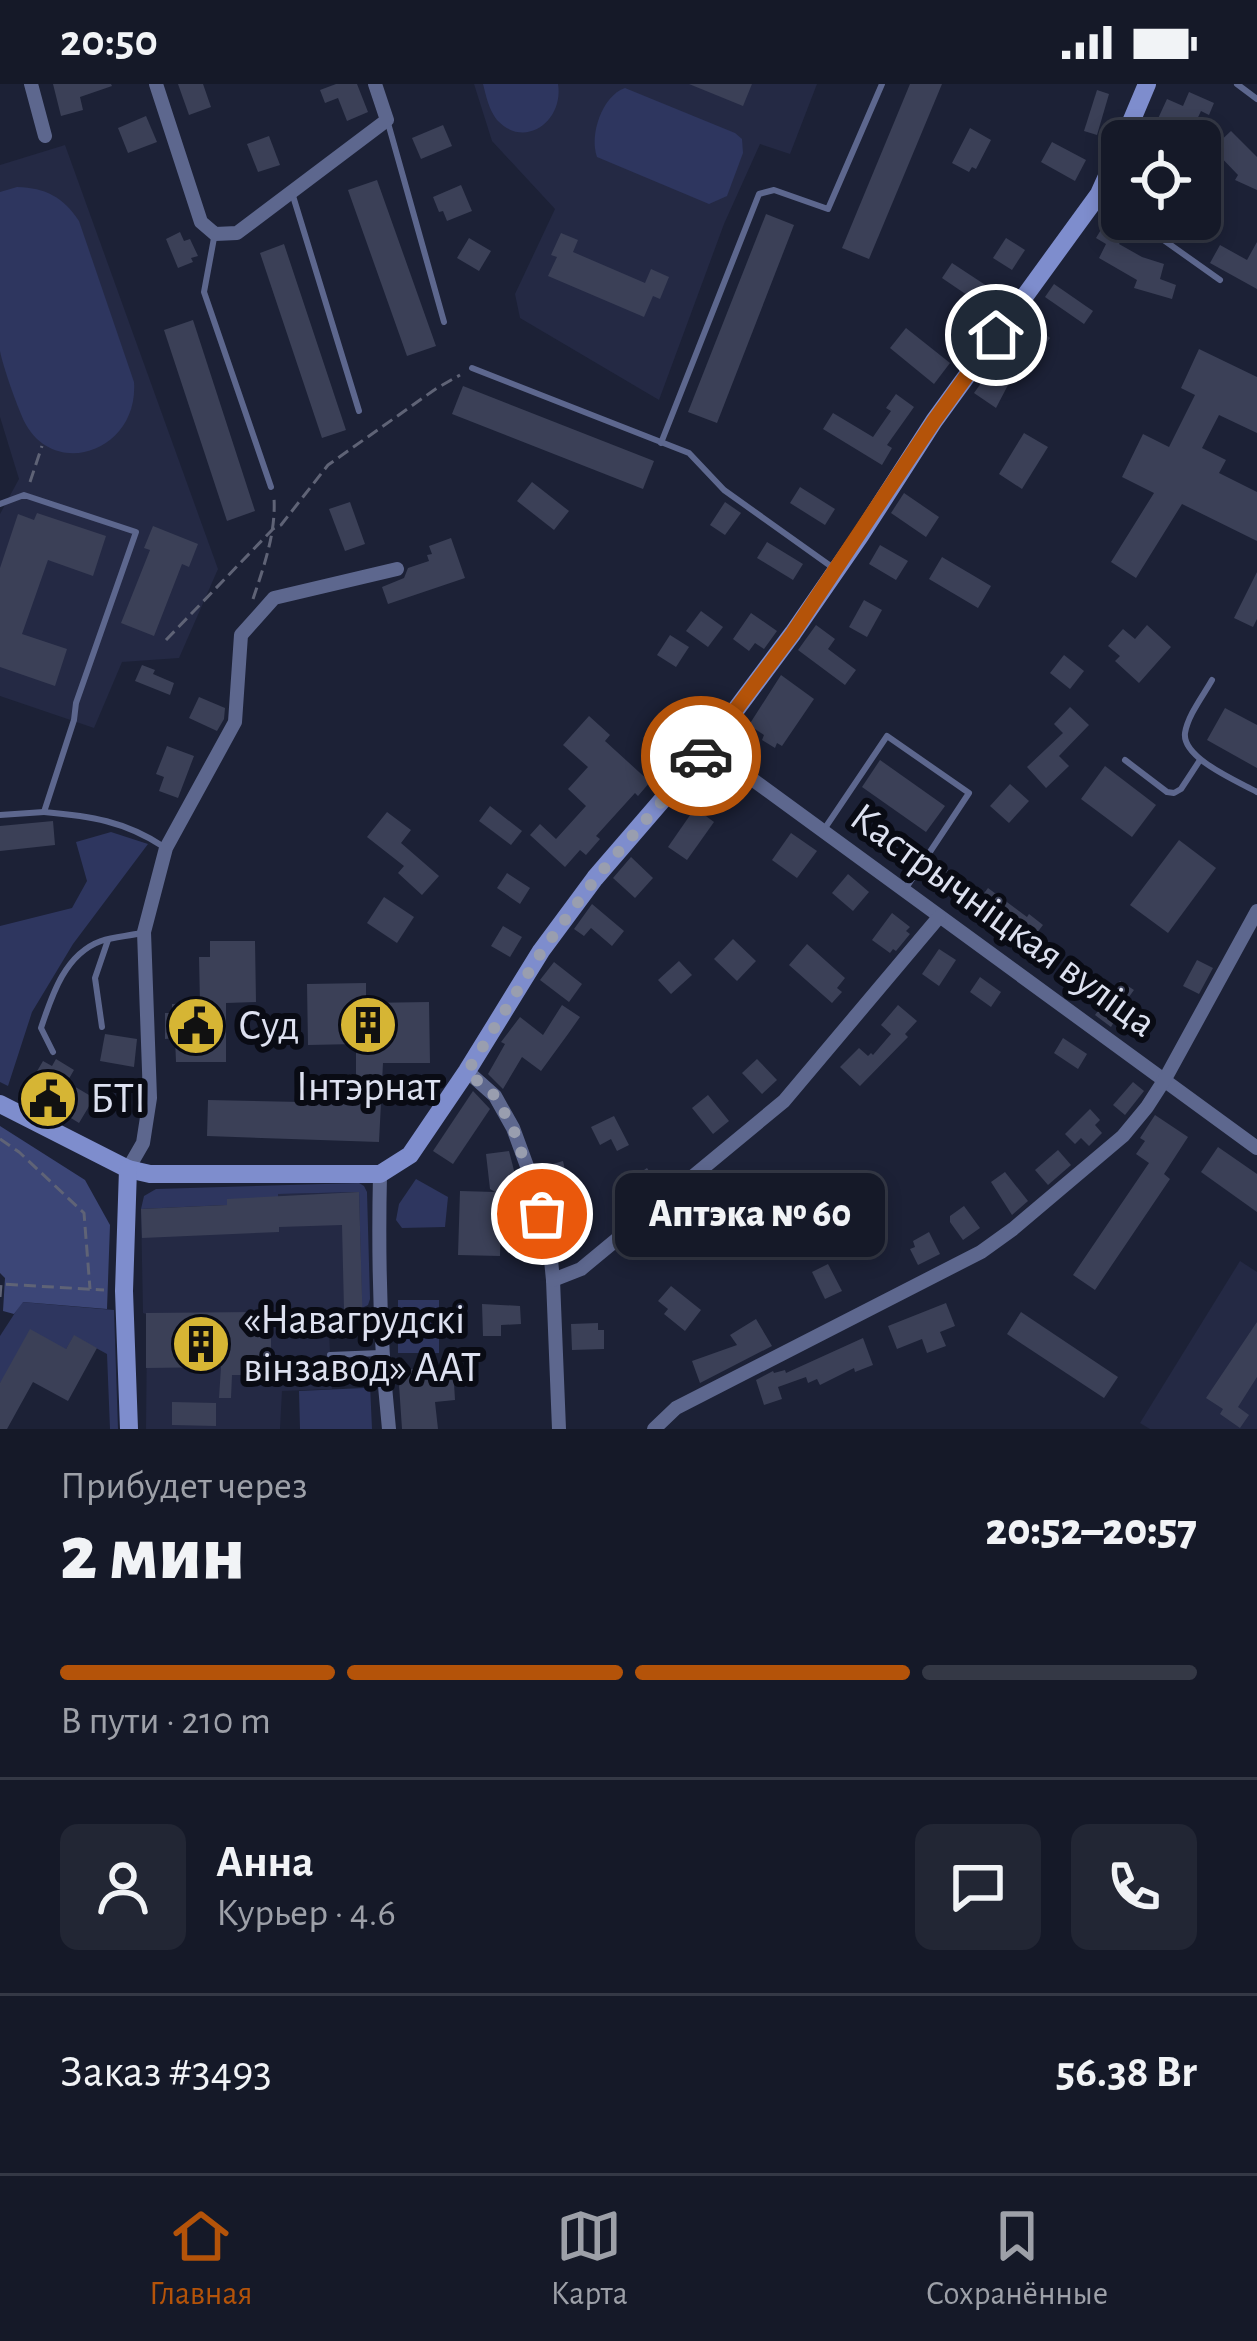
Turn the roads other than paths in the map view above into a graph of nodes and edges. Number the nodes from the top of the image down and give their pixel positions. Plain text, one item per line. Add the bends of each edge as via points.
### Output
1 (31, 84) edge
2 (156, 84) edge
3 (375, 84) edge
4 (882, 84) edge
5 (1148, 84) edge
6 (1237, 84) edge
7 (1257, 99) edge
8 (387, 120) junction
9 (1132, 120) edge
10 (45, 136) dead end
11 (1101, 189) edge
12 (292, 193) junction
13 (1099, 194) joint
14 (215, 234) junction
15 (1163, 240) edge
16 (1220, 280) dead end
17 (444, 322) dead end
18 (472, 368) road end
19 (359, 411) dead end
20 (662, 442) junction
21 (271, 487) road end
22 (0, 504) edge
23 (397, 569) dead end
24 (837, 570) junction
25 (1212, 680) dead end
26 (708, 747) junction
27 (1125, 760) dead end
28 (1201, 760) junction
29 (1257, 792) edge
30 (44, 812) junction
31 (0, 815) edge
32 (823, 831) junction
33 (166, 848) junction
34 (904, 891) junction
35 (1257, 911) edge
36 (939, 917) junction
37 (144, 932) junction
38 (108, 940) junction
39 (102, 1028) dead end
40 (53, 1052) dead end
41 (467, 1072) junction
42 (1165, 1079) junction
43 (0, 1104) edge
44 (1257, 1148) edge
45 (128, 1168) junction
46 (380, 1174) junction
47 (554, 1280) junction
48 (382, 1353) junction
49 (330, 1355) dead end
50 (129, 1429) edge
51 (389, 1429) edge
52 (559, 1429) edge
53 (654, 1429) edge

1 - 10 street
2 - 14 street via 201,222
3 - 8 street
4 - 20 lane via 828,209 774,190 758,194
5 - 9 street
6 - 7 lane
8 - 12 street
8 - 17 lane
11 - 13 street
12 - 14 street via 237,232
12 - 19 lane
13 - 24 street
14 - 21 lane via 204,292
15 - 16 lane
18 - 20 lane
20 - 24 lane via 688,453 724,490
22 - 30 lane via 24,495 136,532
23 - 33 street via 274,598 242,635 235,722
24 - 26 street
25 - 28 lane via 1184,736
26 - 32 street, Кастрычніцкая вуліца
26 - 41 street via 596,878
27 - 28 lane via 1174,793
28 - 29 lane
30 - 31 lane
30 - 33 lane via 95,816
32 - 34 street, Кастрычніцкая вуліца
32 - 34 lane via 887,736 969,793
33 - 37 street
34 - 36 street, Кастрычніцкая вуліца
35 - 42 street
36 - 42 street, Кастрычніцкая вуліца
36 - 47 street via 784,1101 581,1269
37 - 38 lane
37 - 45 street via 150,1098
38 - 39 lane via 95,978
38 - 40 lane via 76,957 59,981 41,1028
41 - 46 street via 410,1155
41 - 47 street via 495,1096 513,1128
42 - 44 street, Кастрычніцкая вуліца
42 - 53 street via 1123,1136 981,1252 676,1408
43 - 45 street
45 - 46 street
45 - 50 street
46 - 48 street
47 - 52 street
48 - 49 lane
48 - 51 street

